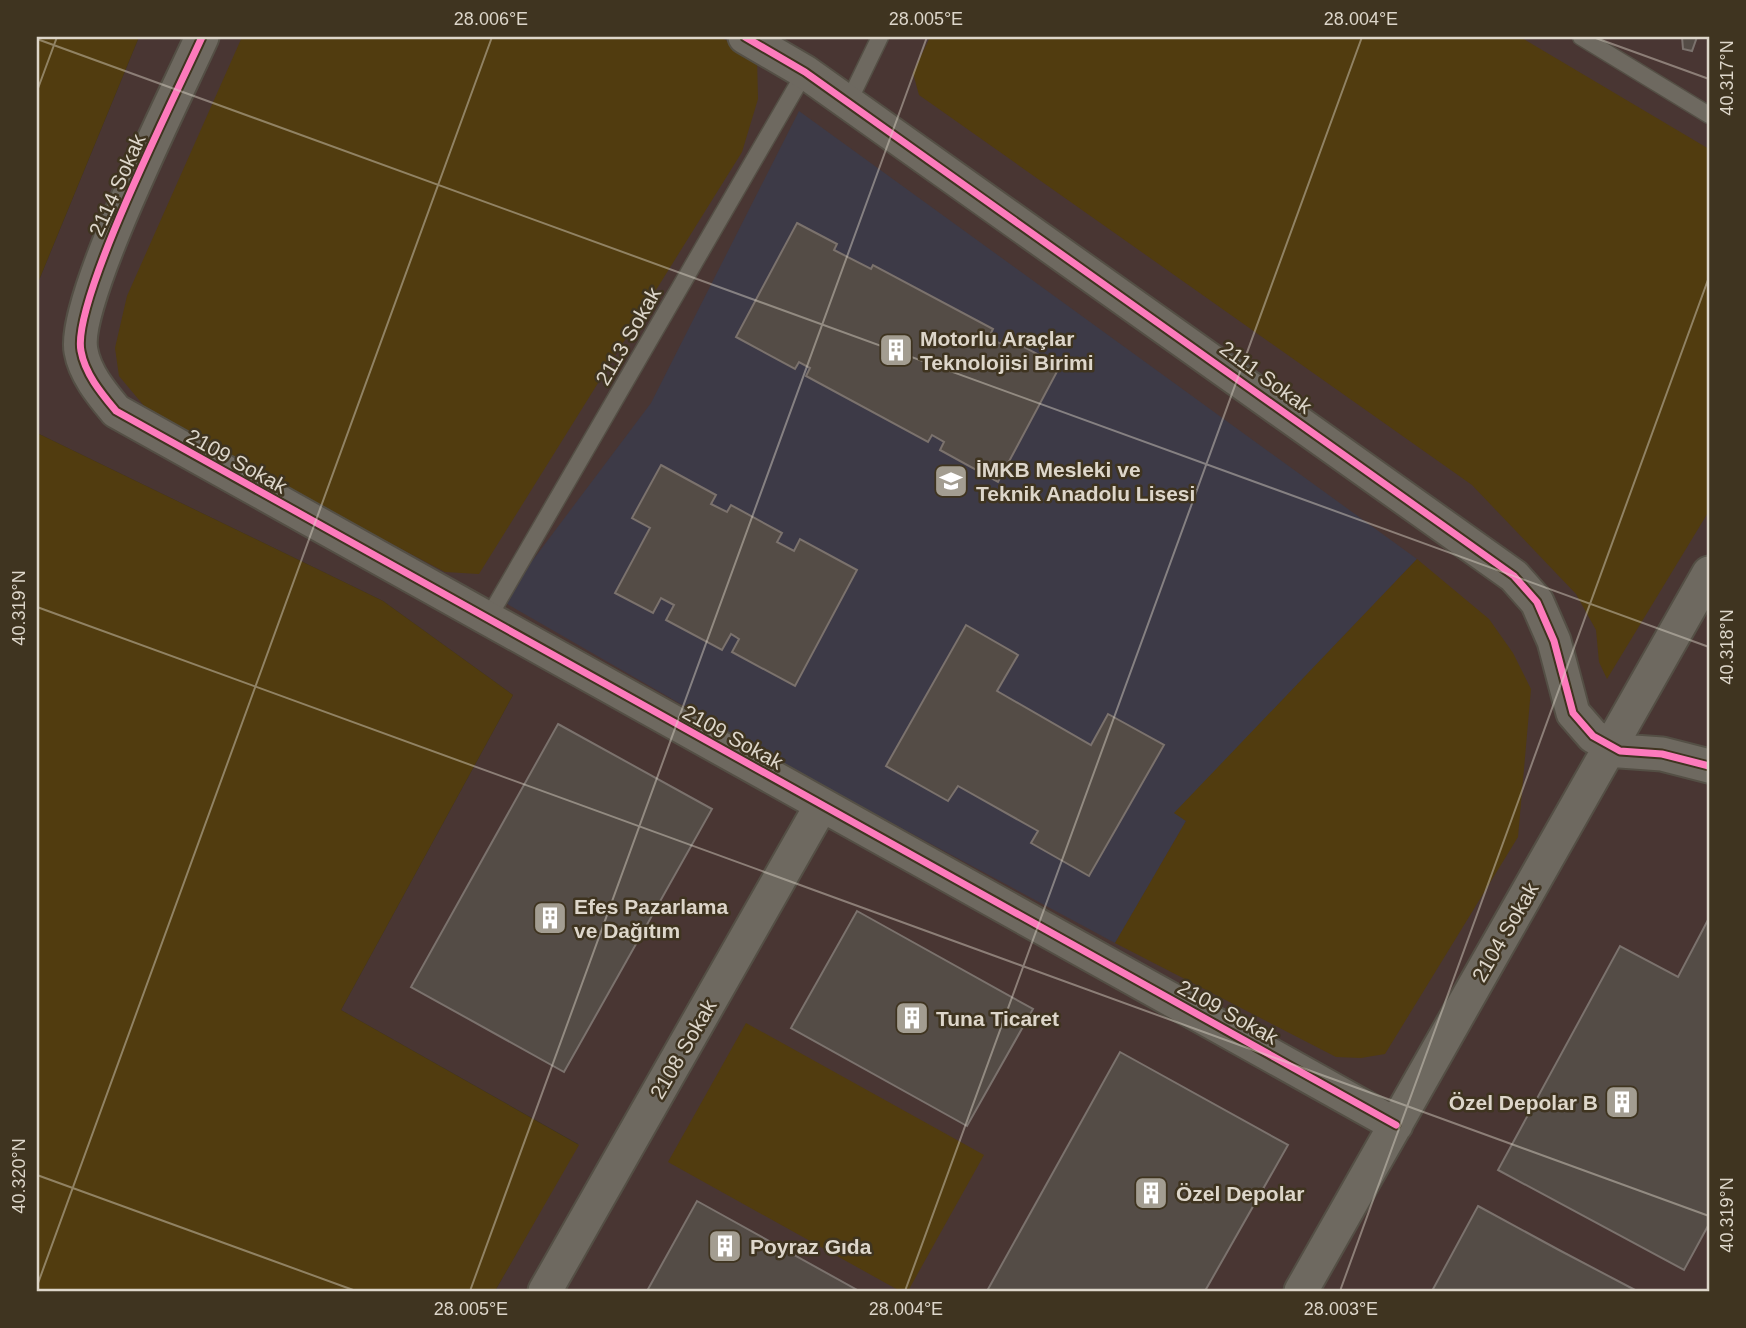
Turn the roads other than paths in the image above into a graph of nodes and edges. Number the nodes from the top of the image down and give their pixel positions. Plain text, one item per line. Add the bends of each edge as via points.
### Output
1 (202, 37) edge
2 (745, 37) edge
3 (880, 37) edge
4 (1581, 37) edge
5 (805, 72) junction
6 (848, 103) junction
7 (1709, 115) edge
8 (80, 351) joint
9 (1709, 573) edge
10 (487, 620) junction
11 (1611, 746) junction
12 (1709, 766) edge
13 (821, 806) junction
14 (1395, 1125) junction
15 (545, 1291) edge
16 (1301, 1291) edge

1 - 8 street, 2114 Sokak via 88,300
2 - 5 street, 2111 Sokak
3 - 6 lane
4 - 7 lane
5 - 6 street, 2111 Sokak
5 - 10 lane, 2113 Sokak
6 - 11 street, 2111 Sokak via 1514,576 1543,615 1573,713 1593,736
8 - 10 street, 2109 Sokak via 94,385 116,411
9 - 11 street, 2104 Sokak
10 - 13 street, 2109 Sokak
11 - 12 street, 2111 Sokak
11 - 14 street, 2104 Sokak
13 - 14 street, 2109 Sokak
13 - 15 street, 2108 Sokak
14 - 16 street, 2104 Sokak

